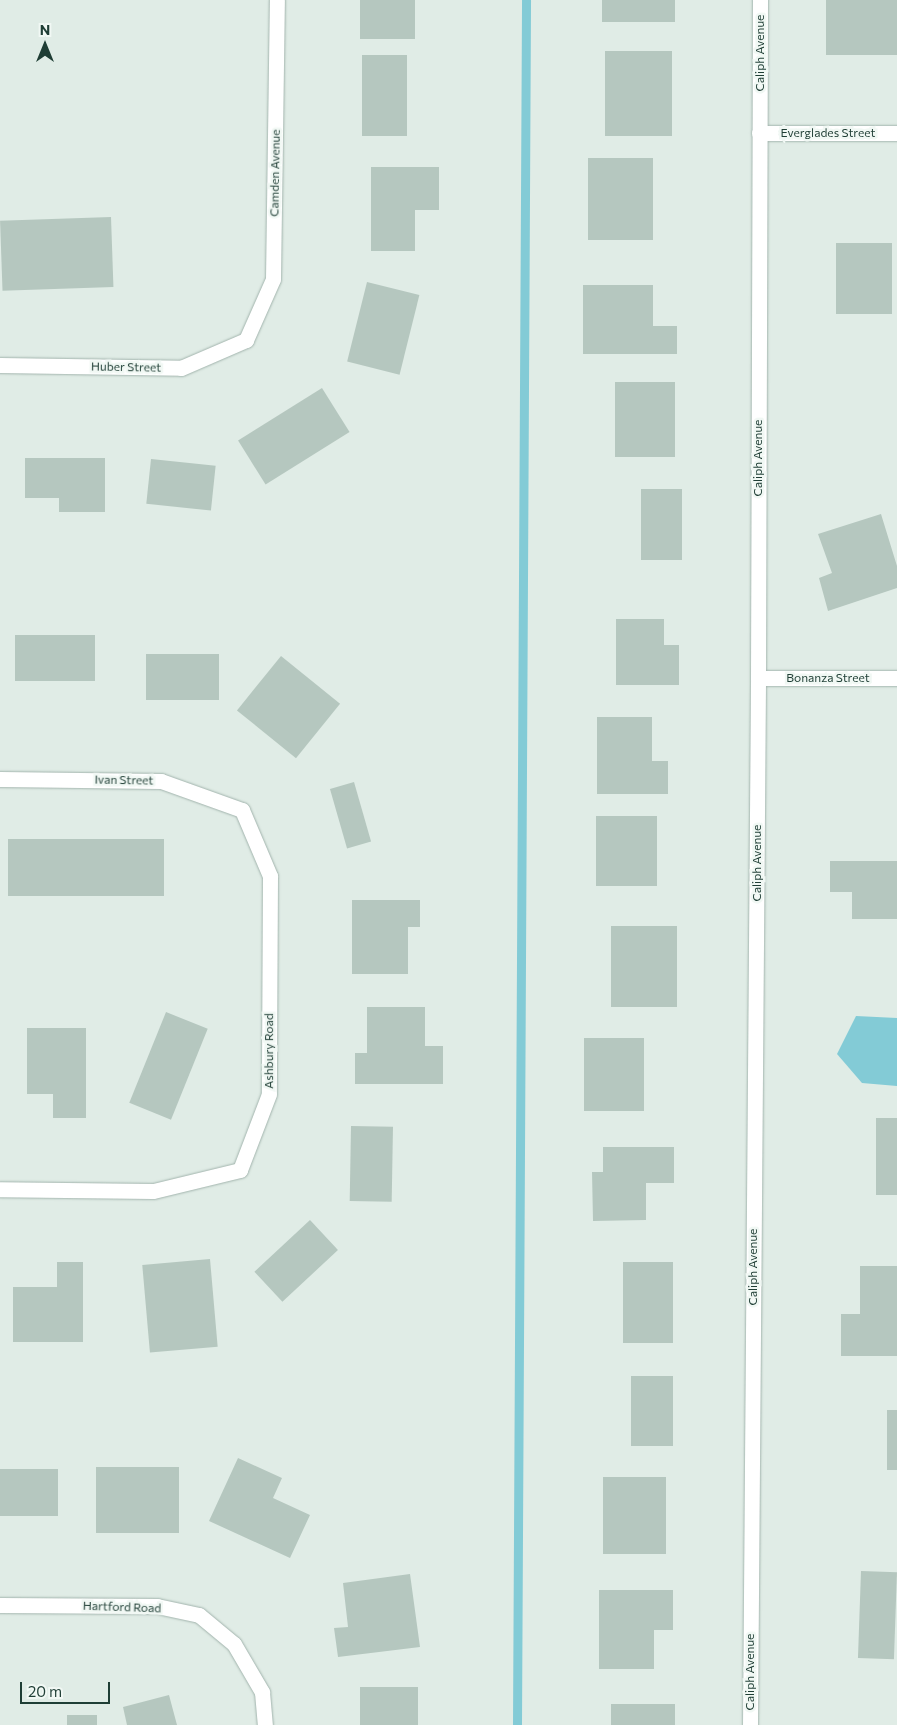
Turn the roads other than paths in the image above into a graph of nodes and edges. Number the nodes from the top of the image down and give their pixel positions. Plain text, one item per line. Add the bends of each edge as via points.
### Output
1 (277, 0) edge
2 (760, 0) edge
3 (897, 133) edge
4 (759, 134) junction
5 (246, 340) joint
6 (0, 365) edge
7 (758, 678) junction
8 (897, 678) edge
9 (0, 779) edge
10 (242, 810) joint
11 (0, 1189) edge
12 (0, 1605) edge
13 (265, 1725) edge
14 (750, 1725) edge

1 - 5 street, Camden Avenue via 273,280
2 - 4 street, Caliph Avenue
3 - 4 street, Everglades Street
4 - 7 street, Caliph Avenue
5 - 6 street, Huber Street via 181,368
7 - 8 street, Bonanza Street
7 - 14 street, Caliph Avenue
9 - 10 street, Ivan Street via 161,781
10 - 11 street, Ashbury Road via 270,876 269,1094 240,1170 153,1191
12 - 13 street, Hartford Road via 157,1606 199,1615 234,1644 262,1692

